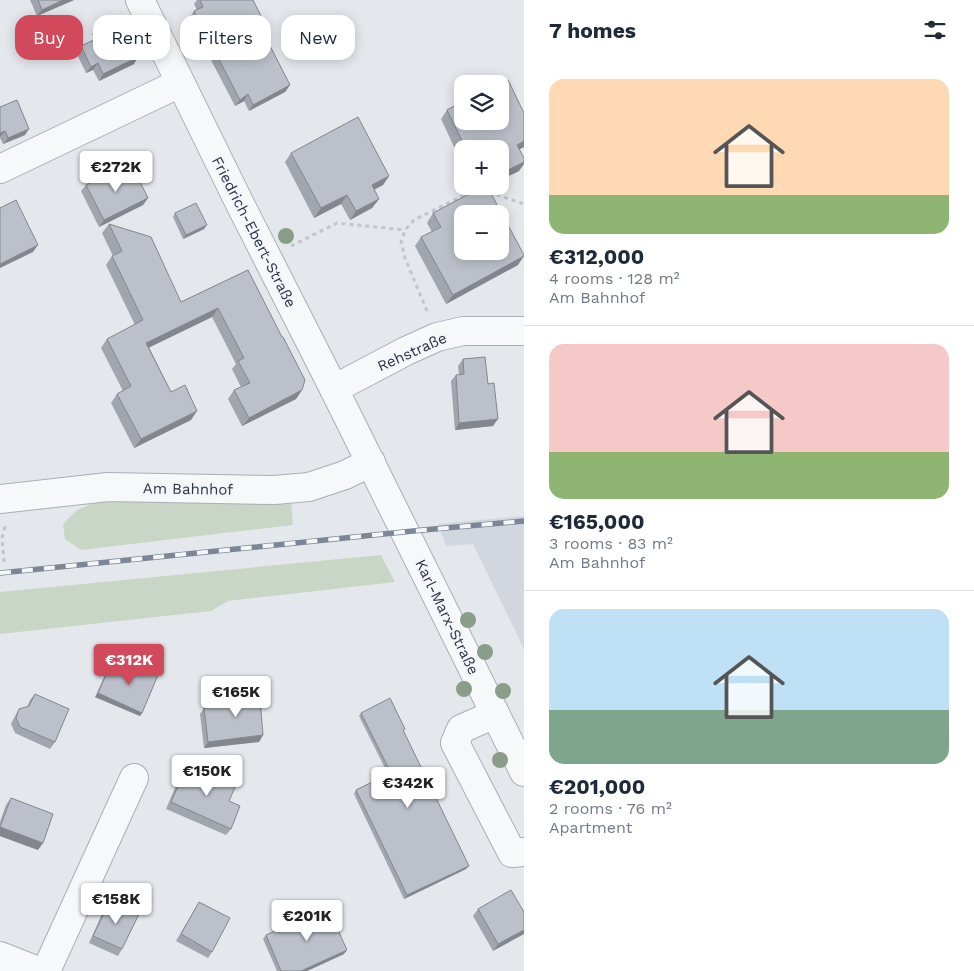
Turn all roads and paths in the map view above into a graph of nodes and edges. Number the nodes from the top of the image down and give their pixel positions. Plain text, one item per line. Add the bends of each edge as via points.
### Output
1 (140, 0) edge
2 (180, 82) junction
3 (0, 169) edge
4 (464, 195) edge
5 (496, 195) edge
6 (524, 204) edge
7 (405, 230) junction
8 (290, 247) dead end
9 (524, 331) edge
10 (437, 337) junction
11 (334, 390) junction
12 (371, 462) junction
13 (7, 499) edge
14 (4, 562) dead end
15 (495, 714) junction
16 (524, 772) edge
17 (134, 778) dead end
18 (524, 852) edge
19 (0, 956) edge
20 (38, 971) edge
21 (46, 971) edge

1 - 2 street, Friedrich-Ebert-Straße
2 - 3 street
2 - 11 street, Friedrich-Ebert-Straße
4 - 7 path via 414,220
5 - 6 path
7 - 8 path via 337,223
7 - 10 path via 401,242 405,258
9 - 10 street, Rehstraße via 463,331
10 - 11 street, Rehstraße
11 - 12 street, Friedrich-Ebert-Straße
12 - 13 street, Am Bahnhof via 345,475 300,488 108,487
12 - 15 street, Karl-Marx-Straße
13 - 14 path via 2,538
15 - 16 street, Karl-Marx-Straße
15 - 18 street via 461,729 455,743 512,853
17 - 21 street
19 - 20 street

